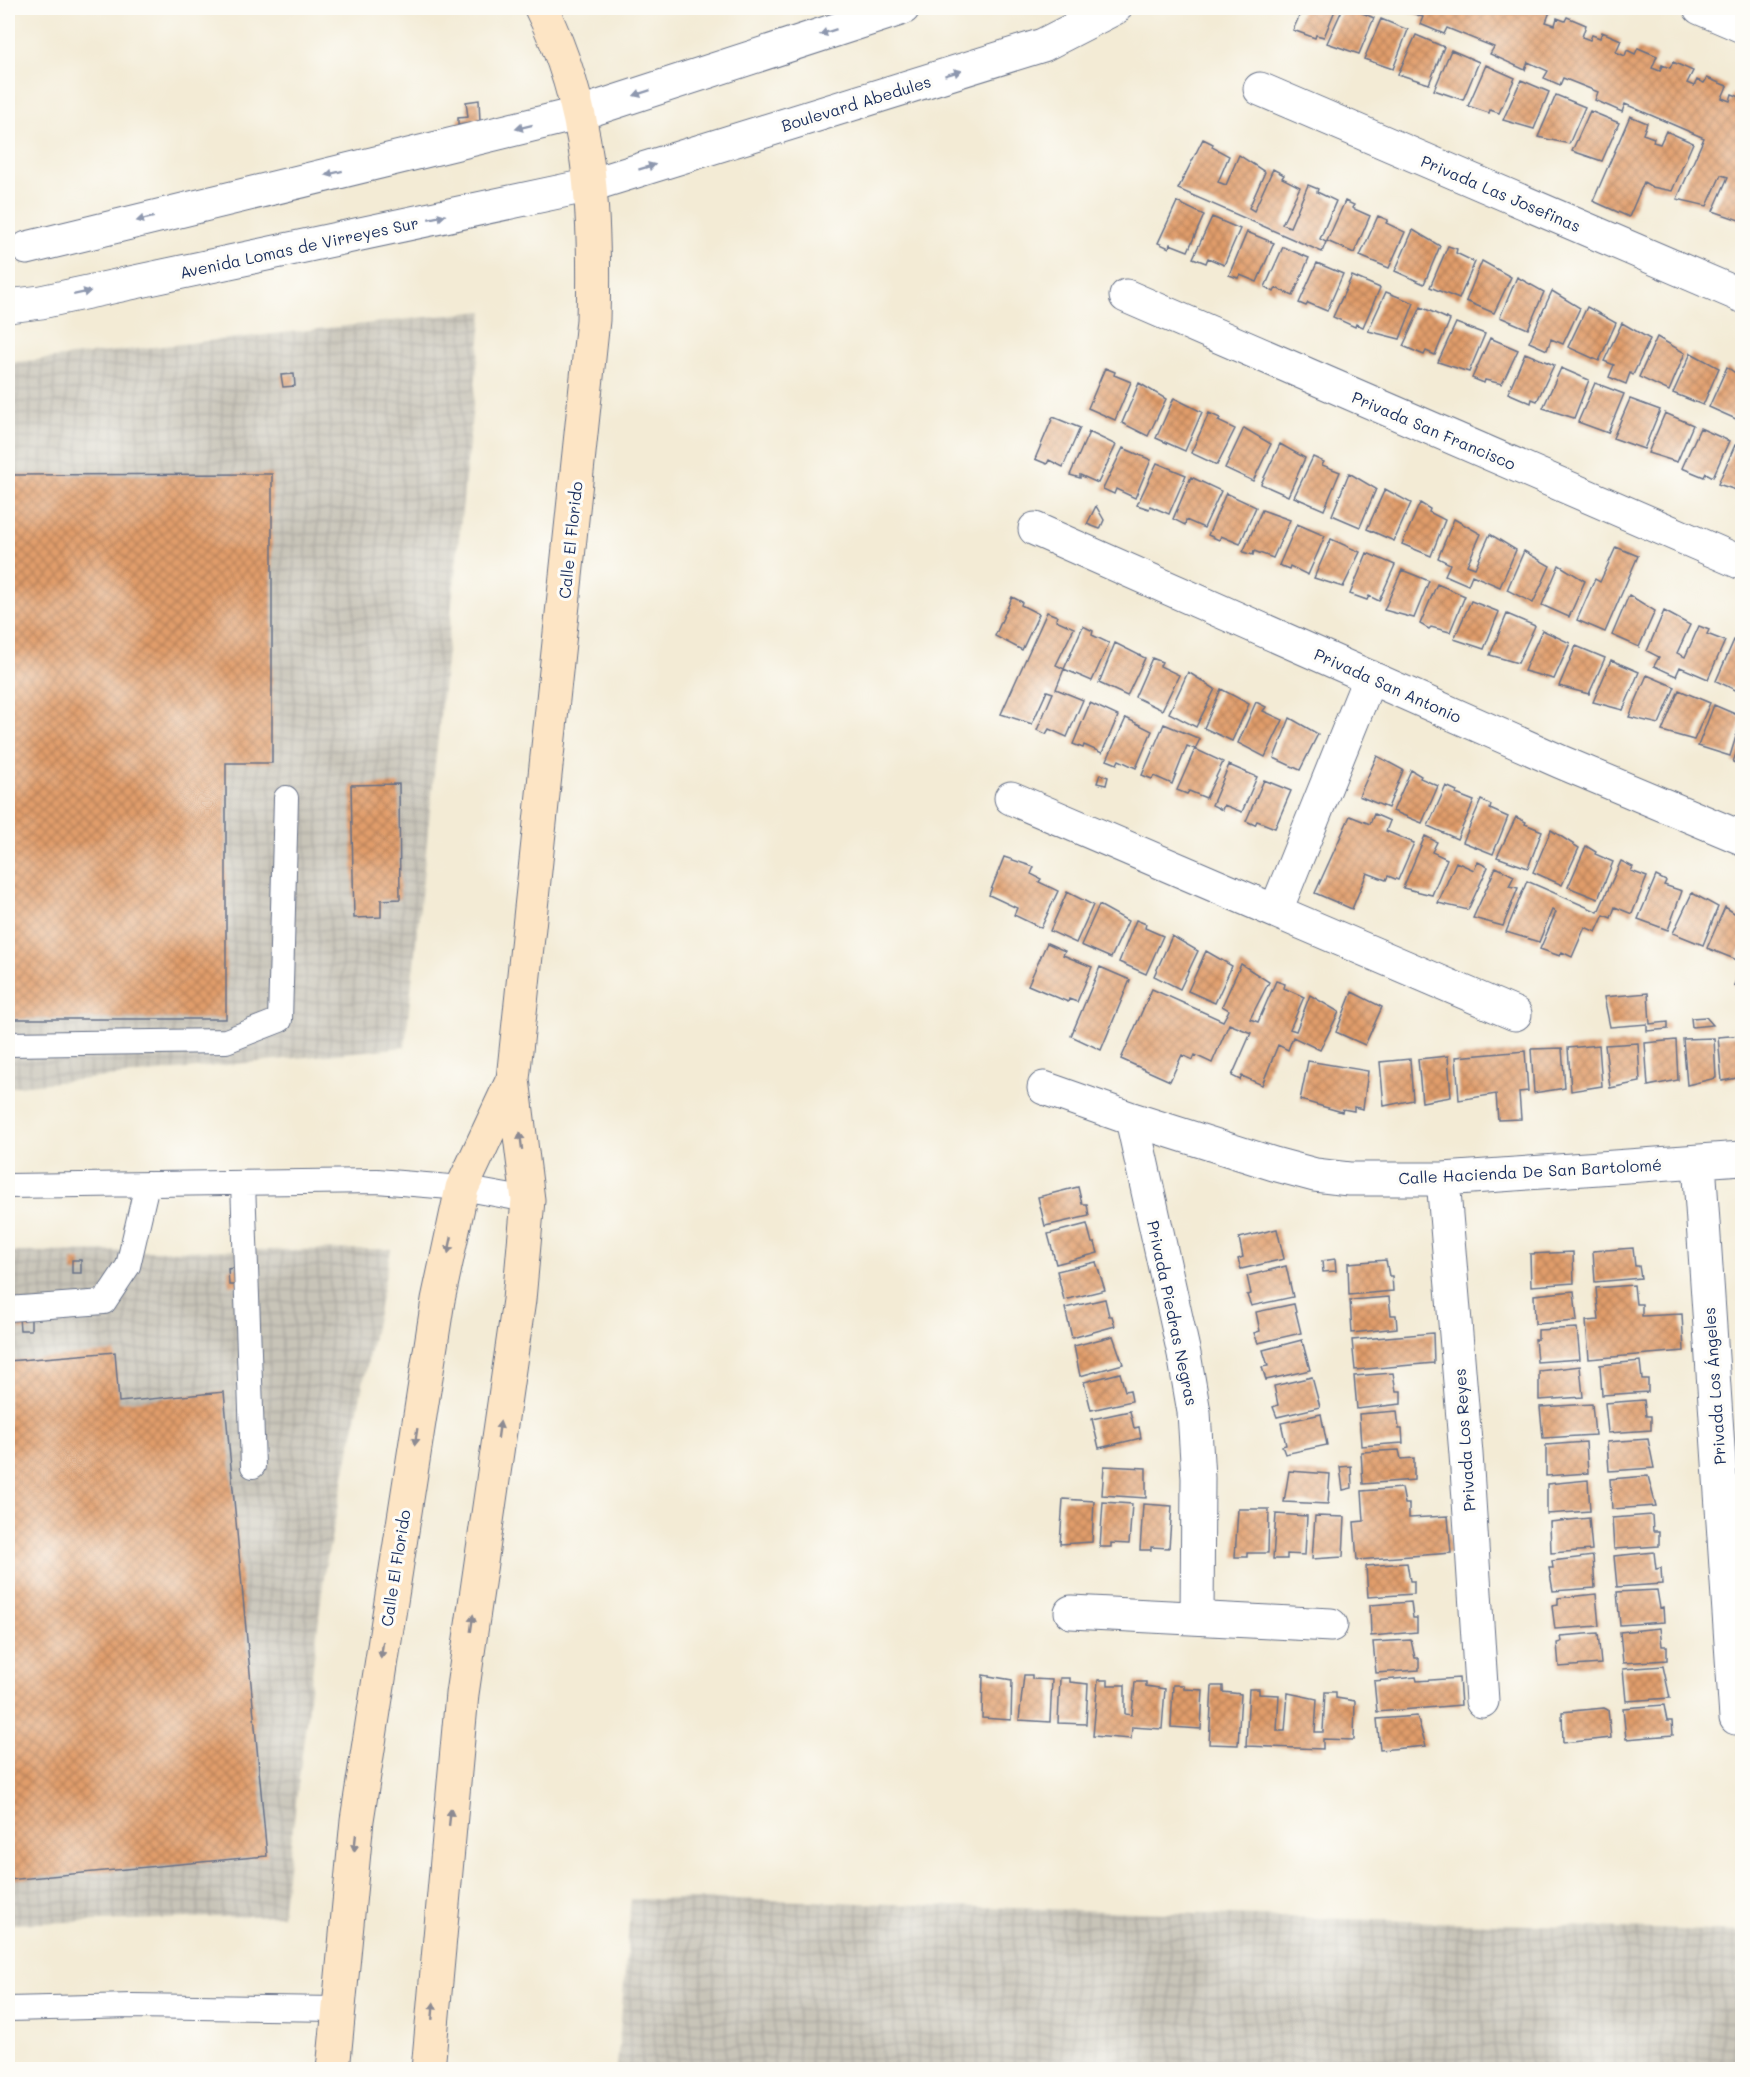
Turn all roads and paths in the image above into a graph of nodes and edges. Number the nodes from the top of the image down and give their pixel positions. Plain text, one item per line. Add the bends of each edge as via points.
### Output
1 (541, 8) edge
2 (903, 8) edge
3 (1115, 8) edge
4 (1700, 8) edge
5 (1743, 26) edge
6 (1260, 89) dead end
7 (581, 113) junction
8 (591, 184) junction
9 (16, 249) edge
10 (1126, 296) dead end
11 (1743, 296) edge
12 (8, 306) edge
13 (1035, 529) dead end
14 (1743, 563) edge
15 (1370, 676) junction
16 (286, 798) dead end
17 (1011, 798) dead end
18 (1743, 838) edge
19 (1276, 910) junction
20 (1515, 1014) dead end
21 (8, 1044) edge
22 (513, 1079) junction
23 (1044, 1088) dead end
24 (1132, 1119) junction
25 (1743, 1158) edge
26 (1699, 1162) junction
27 (1443, 1179) junction
28 (243, 1183) junction
29 (147, 1184) junction
30 (8, 1186) edge
31 (462, 1188) junction
32 (528, 1200) junction
33 (8, 1309) edge
34 (253, 1466) dead end
35 (1071, 1612) dead end
36 (1197, 1618) junction
37 (1331, 1625) dead end
38 (1482, 1701) dead end
39 (1736, 1718) dead end
40 (8, 2009) edge
41 (338, 2009) junction
42 (333, 2070) edge
43 (428, 2070) edge

1 - 7 main road, Calle El Florido via 556,38
2 -> 7 street
8 -> 3 street, Boulevard Abedules via 1043,45
4 - 5 street
6 - 11 street, Privada Las Josefinas
7 - 8 main road, Calle El Florido
7 -> 9 street
12 -> 8 street, Avenida Lomas de Virreyes Sur
8 - 22 main road, Calle El Florido via 595,244 593,320
10 - 14 street, Privada San Francisco
13 - 15 street, Privada San Antonio
15 - 18 street, Privada San Antonio
15 - 19 street
16 - 21 lane via 280,1020 226,1041
17 - 19 street
19 - 20 street
22 - 31 main road, Calle El Florido
32 -> 22 main road, Calle El Florido
23 - 24 street, Calle Hacienda De San Bartolomé
24 - 27 street, Calle Hacienda De San Bartolomé via 1315,1175
24 - 36 street, Privada Piedras Negras via 1194,1412 1198,1478
25 - 26 street, Calle Hacienda De San Bartolomé
26 - 27 street, Calle Hacienda De San Bartolomé
26 - 39 street, Privada Los Ángeles
27 - 38 street, Privada Los Reyes
28 - 29 lane
28 - 31 lane via 377,1180
28 - 34 lane
29 - 30 lane
29 - 33 lane via 128,1266 104,1302
31 - 32 lane
31 -> 41 main road, Calle El Florido via 438,1299 393,1574 357,1820
43 -> 32 main road, Calle El Florido via 462,1694 519,1299
35 - 36 street
36 - 37 street
40 - 41 lane
41 - 42 main road, Calle El Florido

